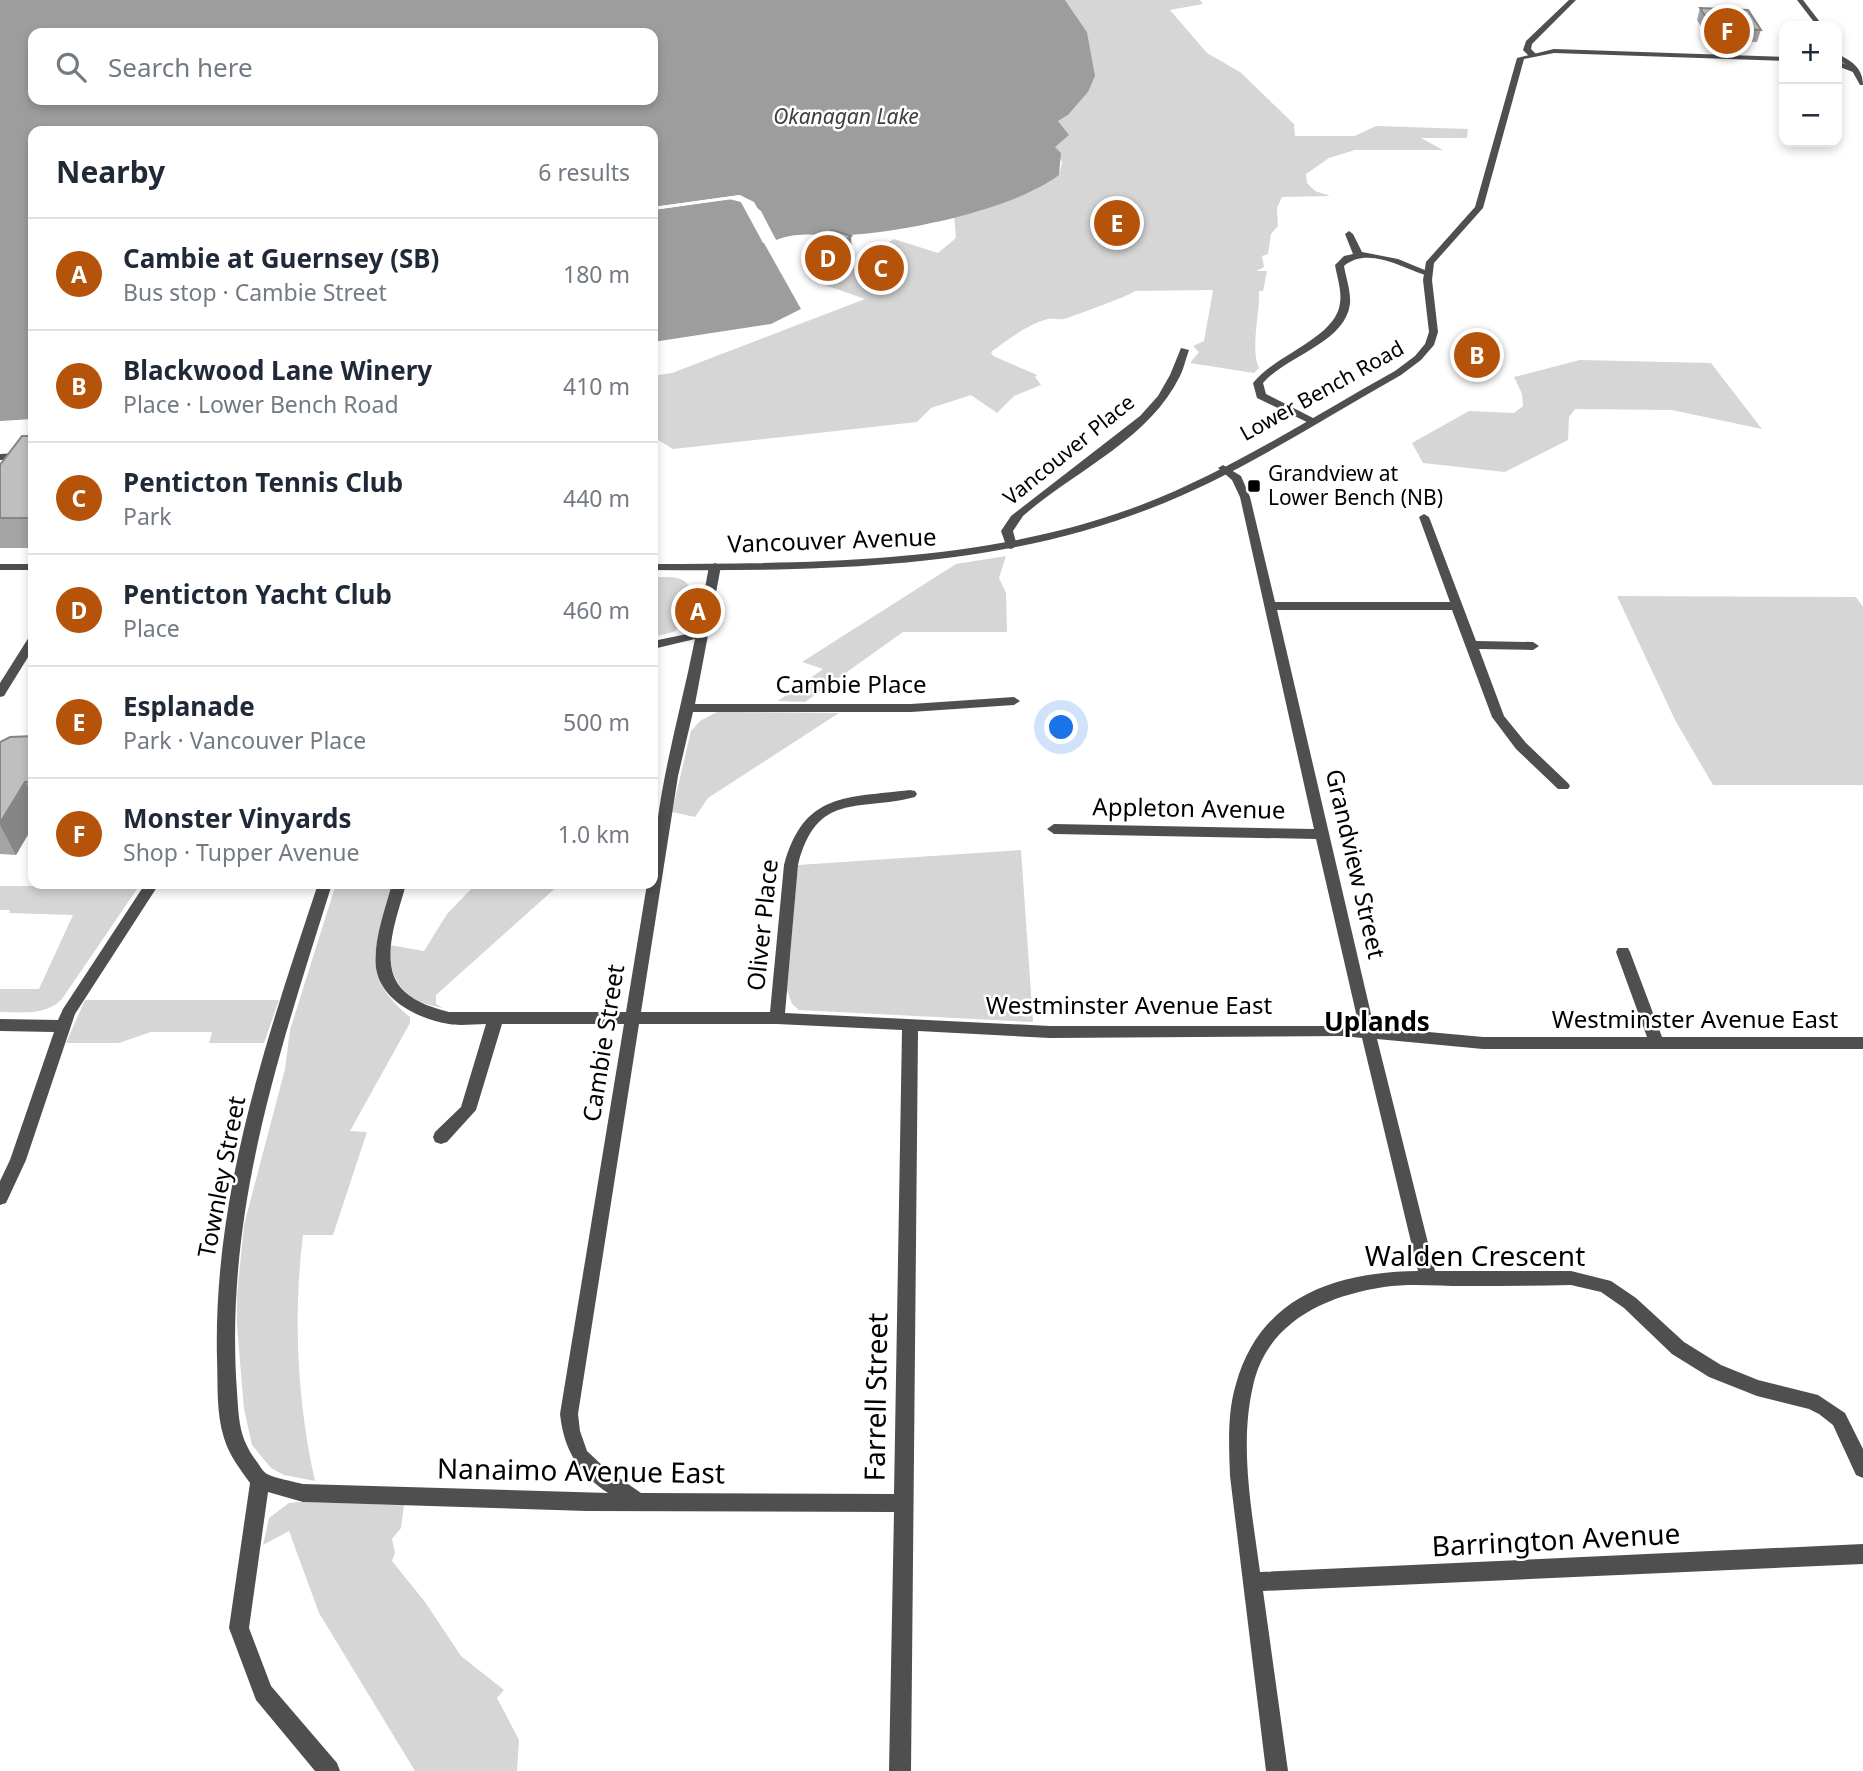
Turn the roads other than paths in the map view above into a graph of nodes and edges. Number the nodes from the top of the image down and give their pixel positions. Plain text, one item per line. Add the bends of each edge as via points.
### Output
1 (1573, 0) edge
2 (1800, 0) edge
3 (1815, 21) edge
4 (1532, 54) junction
5 (1842, 57) edge
6 (1779, 59) edge
7 (1842, 65) edge
8 (1853, 70) junction
9 (1863, 83) edge
10 (1349, 233) dead end
11 (1358, 254) junction
12 (1428, 273) junction
13 (1184, 350) dead end
14 (1311, 421) junction
15 (28, 455) edge
16 (0, 457) edge
17 (1223, 468) junction
18 (1424, 517) dead end
19 (1011, 546) junction
20 (658, 566) edge
21 (715, 566) junction
22 (0, 567) edge
23 (28, 567) edge
24 (1271, 606) junction
25 (1456, 606) junction
26 (703, 634) junction
27 (658, 644) edge
28 (1470, 645) junction
29 (1532, 646) dead end
30 (28, 648) edge
31 (0, 693) edge
32 (1014, 701) dead end
33 (688, 708) junction
34 (1563, 786) dead end
35 (910, 794) dead end
36 (1054, 829) dead end
37 (1324, 834) junction
38 (658, 860) edge
39 (149, 889) edge
40 (323, 889) edge
41 (399, 889) edge
42 (654, 889) edge
43 (1623, 952) dead end
44 (634, 1016) junction
45 (496, 1017) junction
46 (777, 1018) junction
47 (0, 1025) edge
48 (910, 1025) junction
49 (64, 1026) junction
50 (1369, 1032) junction
51 (1657, 1043) junction
52 (1863, 1043) edge
53 (441, 1137) dead end
54 (0, 1198) edge
55 (1428, 1278) junction
56 (1863, 1469) edge
57 (260, 1480) junction
58 (635, 1500) junction
59 (902, 1503) junction
60 (1863, 1554) edge
61 (1252, 1582) junction
62 (330, 1771) edge
63 (900, 1771) edge
64 (1277, 1771) edge

1 - 4 street via 1528,43
2 - 3 street
4 - 6 street via 1564,51
4 - 12 street via 1518,63 1479,208 1434,258
5 - 8 street
7 - 8 street
8 - 9 street
10 - 11 street
11 - 12 street
11 - 14 street via 1339,265 1346,303 1338,323 1272,366 1258,383 1261,396
12 - 14 street, Lower Bench Road via 1434,326 1429,347 1398,373
13 - 19 street, Vancouver Place via 1166,391 1145,416 1011,522 1007,531
14 - 17 street, Lower Bench Road
15 - 16 street
17 - 19 street, Lower Bench Road via 1134,511
17 - 24 street, Grandview Street via 1237,478 1245,497
18 - 25 street
19 - 21 street, Vancouver Avenue via 890,563
20 - 21 street, Vancouver Avenue
21 - 26 street, Cambie Street
22 - 23 street
24 - 25 street
24 - 37 street, Grandview Street
25 - 28 street
26 - 27 street
26 - 33 street, Cambie Street
28 - 29 street
28 - 34 street via 1497,717
30 - 31 street
32 - 33 street, Cambie Place via 912,708
33 - 38 street, Cambie Street via 671,776
35 - 46 street, Oliver Place via 829,808 805,824 790,865
36 - 37 street, Appleton Avenue
37 - 50 street, Grandview Street
39 - 49 street
40 - 57 street, Townley Street via 276,1039 240,1190 229,1262 226,1361 232,1434
41 - 45 street, Westminster Avenue East via 381,957 383,977 399,998 420,1011 449,1018
42 - 44 street, Cambie Street
43 - 51 street
44 - 45 street, Westminster Avenue East
44 - 46 street, Westminster Avenue East
44 - 58 street, Cambie Street via 569,1414 572,1443 584,1464
45 - 53 street via 468,1110
46 - 48 street, Westminster Avenue East
47 - 49 street
48 - 50 street, Westminster Avenue East via 1050,1032
48 - 59 street, Farrell Street
49 - 54 street via 18,1160
50 - 51 street, Westminster Avenue East via 1483,1043
50 - 55 street, Grandview Street
51 - 52 street, Westminster Avenue East
55 - 56 street, Walden Crescent via 1571,1278 1605,1286 1678,1348 1715,1371 1825,1408 1839,1419
55 - 61 street, Walden Crescent via 1360,1282 1316,1296 1280,1321 1256,1353 1240,1394 1237,1419 1239,1486
57 - 58 street, Nanaimo Avenue East via 303,1493
57 - 62 street via 239,1628 263,1693
58 - 59 street, Nanaimo Avenue East
59 - 63 street, Farrell Street
60 - 61 street, Barrington Avenue
61 - 64 street, Walden Crescent

